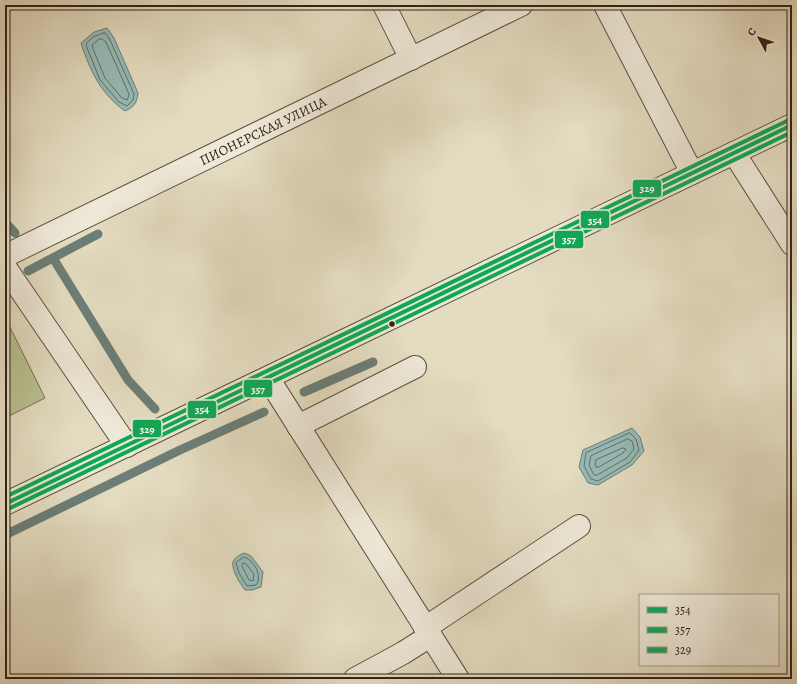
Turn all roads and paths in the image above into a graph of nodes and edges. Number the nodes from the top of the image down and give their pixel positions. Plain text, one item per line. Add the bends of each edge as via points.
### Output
1 (384, 5) edge
2 (521, 5) edge
3 (605, 5) edge
4 (411, 58) junction
5 (792, 125) edge
6 (734, 153) junction
7 (692, 173) junction
8 (792, 244) edge
9 (5, 256) edge
10 (5, 268) edge
11 (415, 367) dead end
12 (268, 378) junction
13 (298, 426) junction
14 (127, 446) junction
15 (5, 504) edge
16 (579, 526) dead end
17 (428, 632) junction
18 (355, 679) edge
19 (458, 679) edge

1 - 4 street
2 - 4 street, ПИОНЕРСКАЯ УЛИЦА
3 - 7 street
4 - 9 street, ПИОНЕРСКАЯ УЛИЦА
5 - 6 street
6 - 7 street
6 - 8 street
7 - 12 street
10 - 14 street
11 - 13 street
12 - 13 street
12 - 14 street
13 - 17 street
14 - 15 street
16 - 17 street
17 - 18 street via 403,653
17 - 19 street

